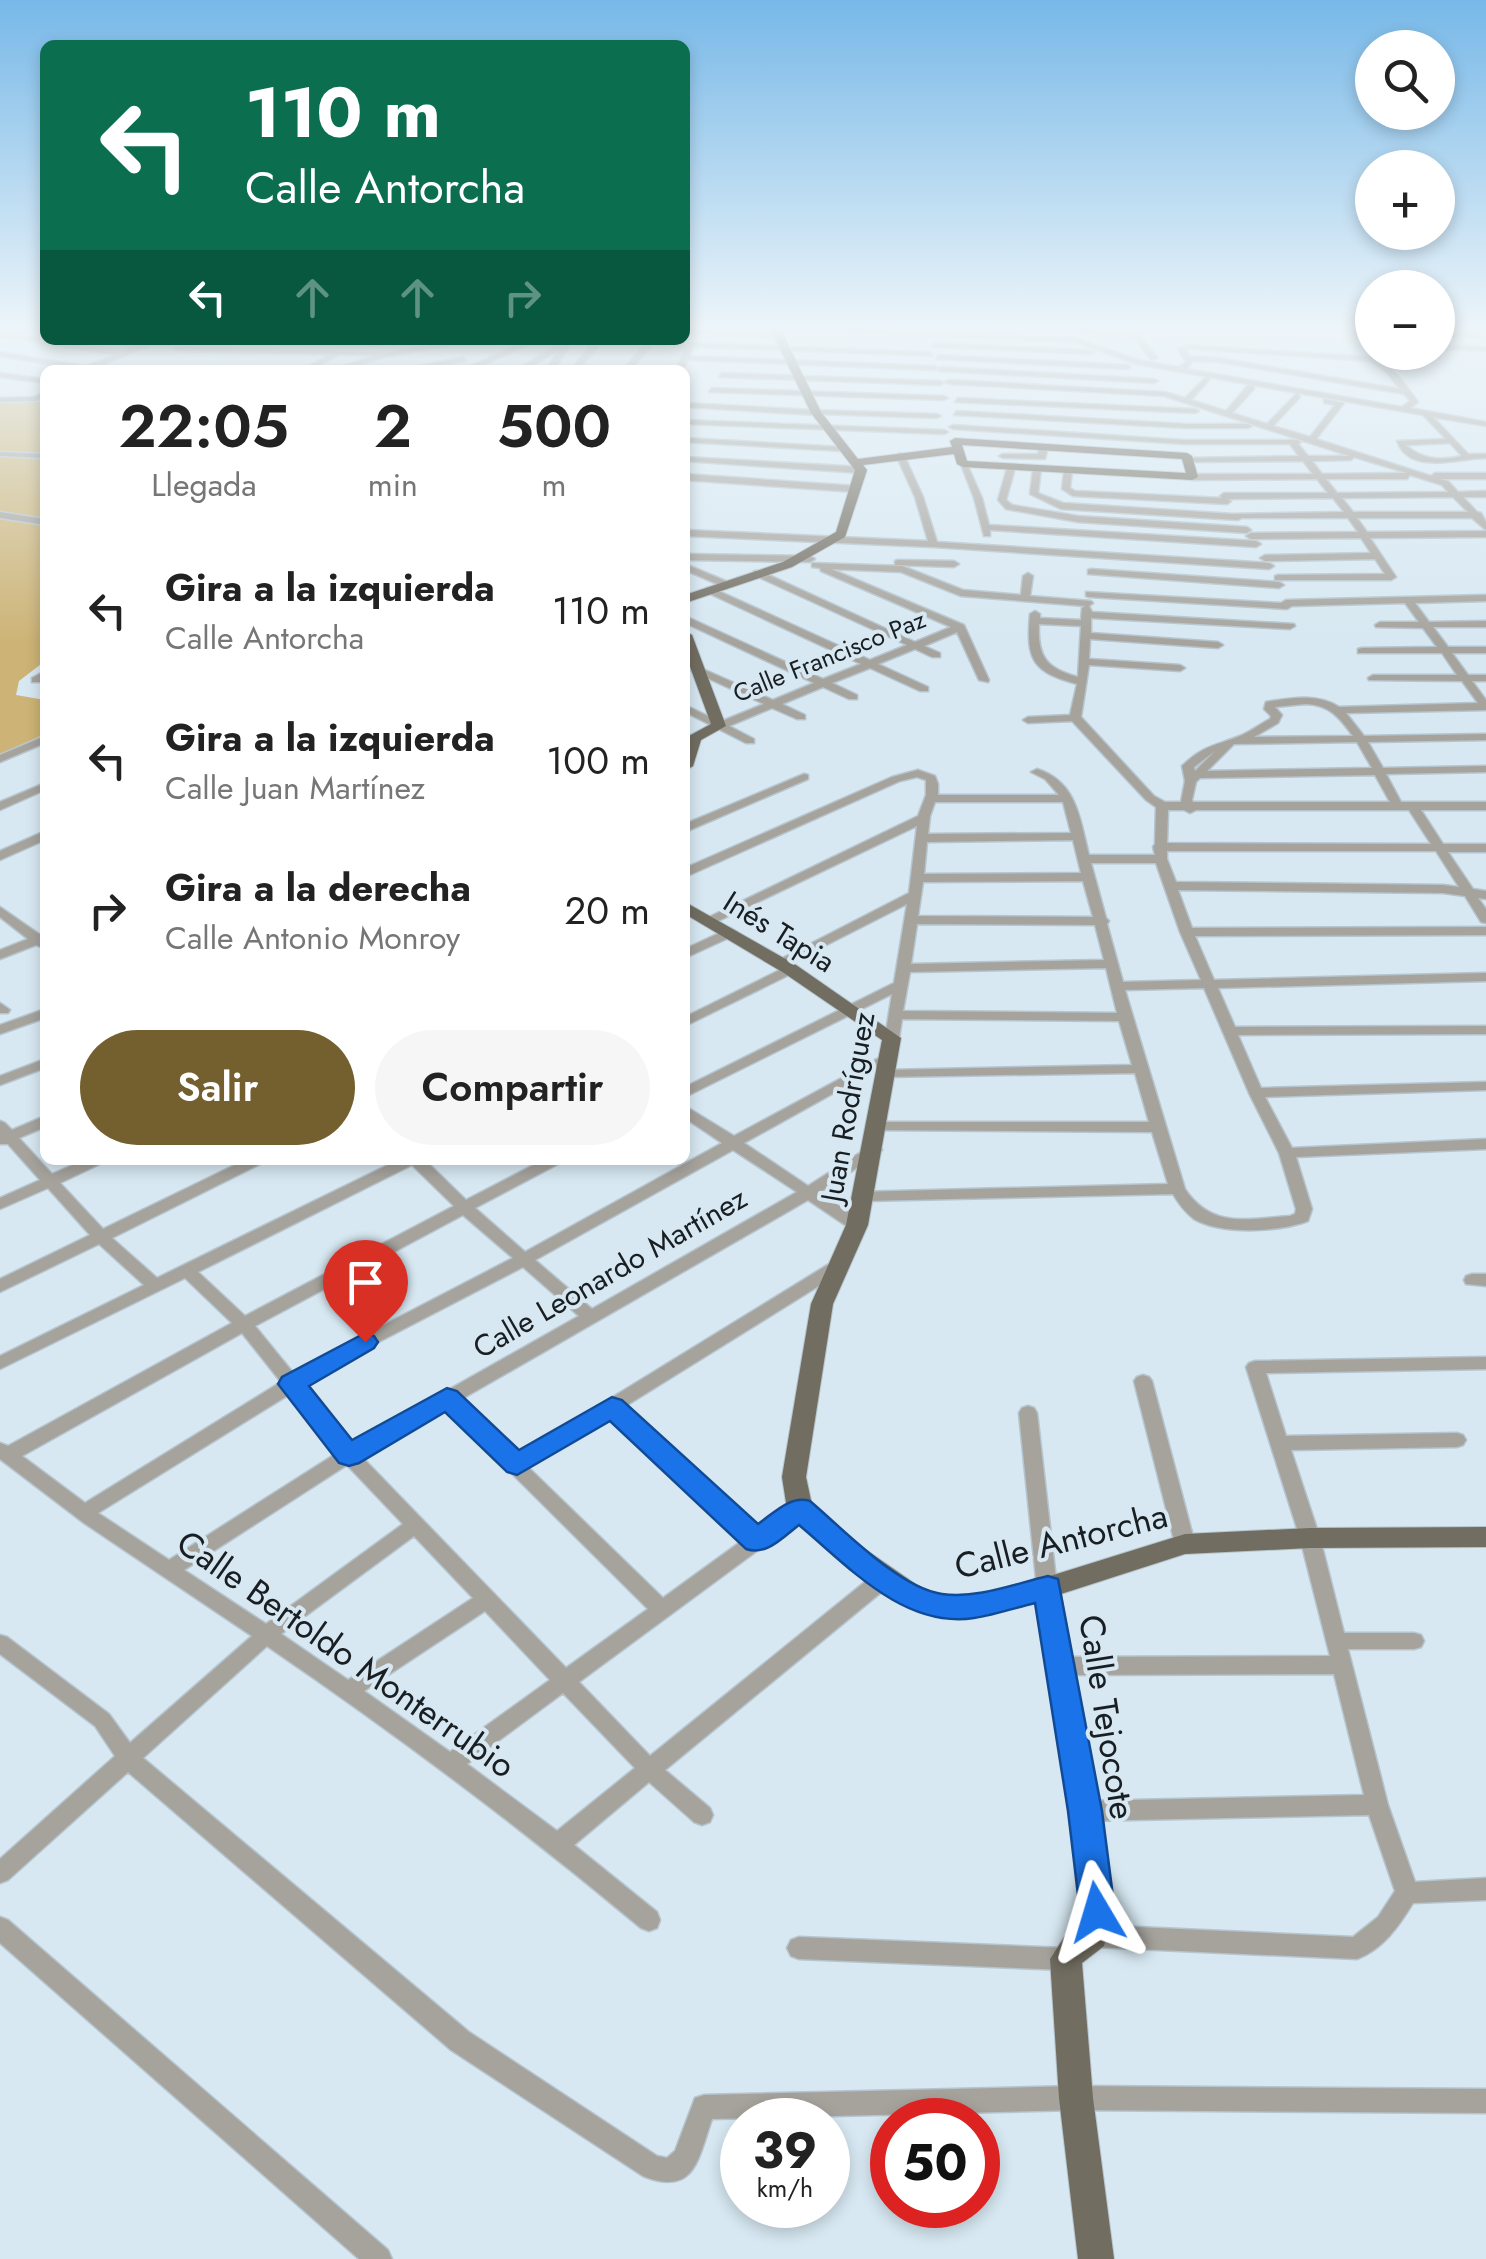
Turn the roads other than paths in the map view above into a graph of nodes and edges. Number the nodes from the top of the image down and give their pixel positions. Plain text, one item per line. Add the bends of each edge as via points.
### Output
1 (831, 433) edge
2 (950, 433) edge
3 (1015, 433) edge
4 (1286, 433) edge
5 (1317, 433) edge
6 (1444, 433) edge
7 (690, 440) edge
8 (1311, 441) junction
9 (1184, 442) junction
10 (1292, 442) junction
11 (956, 446) junction
12 (1044, 446) junction
13 (1422, 447) dead end
14 (842, 449) junction
15 (1460, 451) junction
16 (0, 454) edge
17 (900, 455) junction
18 (40, 456) edge
19 (1002, 456) dead end
20 (1486, 456) edge
21 (690, 458) edge
22 (1188, 458) junction
23 (1365, 458) junction
24 (1305, 459) junction
25 (963, 464) junction
26 (859, 466) junction
27 (1010, 468) junction
28 (1037, 469) junction
29 (1068, 470) junction
30 (1426, 476) junction
31 (1486, 476) edge
32 (690, 477) edge
33 (1178, 477) junction
34 (1192, 477) junction
35 (1212, 477) junction
36 (1320, 477) junction
37 (1114, 478) dead end
38 (856, 489) junction
39 (1486, 494) edge
40 (1114, 495) junction
41 (1334, 495) junction
42 (1458, 495) junction
43 (1179, 498) junction
44 (1226, 498) junction
45 (1046, 506) junction
46 (1180, 514) junction
47 (1481, 514) edge
48 (0, 515) edge
49 (1351, 515) junction
50 (1238, 516) junction
51 (40, 521) edge
52 (1486, 526) edge
53 (984, 527) junction
54 (1183, 527) junction
55 (690, 533) edge
56 (1486, 534) edge
57 (1364, 535) junction
58 (1251, 537) junction
59 (835, 539) junction
60 (933, 544) junction
61 (992, 547) junction
62 (1090, 554) junction
63 (1379, 556) junction
64 (690, 557) edge
65 (797, 558) junction
66 (1267, 562) junction
67 (954, 564) dead end
68 (815, 565) junction
69 (690, 569) edge
70 (758, 572) junction
71 (1091, 572) junction
72 (1028, 576) dead end
73 (1278, 582) junction
74 (725, 584) junction
75 (709, 590) junction
76 (961, 593) junction
77 (690, 597) edge
78 (1025, 598) junction
79 (1486, 598) edge
80 (1408, 600) junction
81 (1287, 605) junction
82 (1087, 608) junction
83 (961, 617) junction
84 (690, 621) edge
85 (1486, 624) edge
86 (1428, 625) junction
87 (1290, 626) junction
88 (1380, 626) dead end
89 (1085, 636) junction
90 (1293, 641) dead end
91 (913, 645) junction
92 (1218, 645) dead end
93 (1443, 650) junction
94 (1486, 650) edge
95 (690, 651) edge
96 (1362, 651) dead end
97 (936, 655) dead end
98 (1083, 662) junction
99 (869, 665) junction
100 (1180, 668) dead end
101 (696, 669) junction
102 (1373, 678) dead end
103 (1465, 678) junction
104 (1486, 678) edge
105 (984, 680) dead end
106 (1082, 682) junction
107 (824, 684) junction
108 (924, 688) dead end
109 (854, 697) dead end
110 (774, 704) junction
111 (1486, 706) edge
112 (1337, 710) junction
113 (690, 711) edge
114 (801, 717) dead end
115 (1075, 718) junction
116 (1028, 720) dead end
117 (718, 726) junction
118 (1486, 737) edge
119 (1360, 738) junction
120 (690, 739) edge
121 (40, 741) edge
122 (750, 741) dead end
123 (1236, 741) junction
124 (0, 759) edge
125 (1486, 769) edge
126 (1377, 771) junction
127 (1037, 772) dead end
128 (804, 777) dead end
129 (1194, 778) junction
130 (40, 788) edge
131 (1068, 798) junction
132 (932, 799) junction
133 (0, 806) edge
134 (1162, 806) junction
135 (1486, 806) edge
136 (1412, 807) junction
137 (1190, 808) junction
138 (1398, 808) junction
139 (923, 818) junction
140 (690, 826) edge
141 (40, 836) edge
142 (1080, 836) junction
143 (924, 838) junction
144 (1438, 848) junction
145 (1486, 848) edge
146 (1160, 853) junction
147 (0, 856) edge
148 (1084, 859) junction
149 (690, 871) edge
150 (1089, 877) junction
151 (920, 878) junction
152 (1172, 886) junction
153 (1469, 892) junction
154 (914, 895) junction
155 (1486, 895) edge
156 (690, 910) edge
157 (0, 912) edge
158 (1486, 919) edge
159 (708, 920) junction
160 (911, 920) junction
161 (1103, 921) junction
162 (1486, 930) edge
163 (730, 932) junction
164 (1187, 932) junction
165 (40, 938) edge
166 (40, 941) edge
167 (690, 952) edge
168 (0, 955) edge
169 (1111, 964) junction
170 (785, 966) junction
171 (904, 968) junction
172 (1486, 978) edge
173 (1208, 983) junction
174 (900, 985) junction
175 (1119, 986) junction
176 (848, 1008) junction
177 (40, 1015) edge
178 (896, 1015) junction
179 (1126, 1017) junction
180 (690, 1019) edge
181 (0, 1030) edge
182 (1232, 1030) junction
183 (1486, 1030) edge
184 (889, 1056) junction
185 (40, 1065) edge
186 (1140, 1069) junction
187 (0, 1081) edge
188 (1486, 1086) edge
189 (690, 1090) edge
190 (1256, 1092) junction
191 (690, 1115) edge
192 (40, 1123) edge
193 (878, 1127) junction
194 (1160, 1127) junction
195 (3, 1134) edge
196 (1486, 1144) edge
197 (733, 1146) junction
198 (874, 1150) junction
199 (1288, 1153) junction
200 (86, 1165) edge
201 (246, 1165) edge
202 (418, 1165) edge
203 (546, 1165) edge
204 (378, 1167) edge
205 (52, 1180) junction
206 (1176, 1189) junction
207 (808, 1193) junction
208 (864, 1196) junction
209 (0, 1204) edge
210 (464, 1208) junction
211 (857, 1226) junction
212 (99, 1235) junction
213 (523, 1260) junction
214 (835, 1268) junction
215 (188, 1272) junction
216 (154, 1285) junction
217 (0, 1286) edge
218 (588, 1316) junction
219 (244, 1324) junction
220 (1486, 1363) edge
221 (0, 1364) edge
222 (1143, 1381) dead end
223 (292, 1384) junction
224 (447, 1398) junction
225 (612, 1407) junction
226 (1028, 1413) dead end
227 (1457, 1440) dead end
228 (1278, 1444) junction
229 (4, 1452) edge
230 (349, 1455) junction
231 (517, 1465) junction
232 (800, 1509) junction
233 (84, 1513) junction
234 (416, 1524) junction
235 (1486, 1536) edge
236 (1310, 1538) junction
237 (757, 1541) junction
238 (1185, 1544) junction
239 (170, 1570) junction
240 (884, 1579) junction
241 (1048, 1588) junction
242 (487, 1599) junction
243 (662, 1610) junction
244 (267, 1634) junction
245 (1414, 1640) dead end
246 (1335, 1642) junction
247 (0, 1643) edge
248 (1342, 1665) junction
249 (1062, 1666) junction
250 (565, 1681) junction
251 (346, 1692) junction
252 (129, 1759) junction
253 (450, 1765) junction
254 (649, 1769) junction
255 (1377, 1805) junction
256 (1085, 1811) junction
257 (702, 1815) dead end
258 (559, 1843) junction
259 (0, 1873) edge
260 (1486, 1889) edge
261 (1406, 1892) junction
262 (649, 1920) dead end
263 (0, 1928) edge
264 (1093, 1936) junction
265 (799, 1948) dead end
266 (1066, 1960) junction
267 (1076, 2098) junction
268 (1486, 2101) edge
269 (379, 2259) edge
270 (1096, 2259) edge

1 - 14 main road
2 - 11 street
3 - 9 street
4 - 8 street
5 - 8 street
6 - 15 street
7 - 14 street
8 - 10 street
8 - 23 street
9 - 10 street
9 - 22 street
10 - 24 street
11 - 12 main road
11 - 17 main road
11 - 25 main road
12 - 19 street via 1042,458
12 - 22 main road
13 - 15 street
14 - 26 main road
15 - 15 street via 1405,441 1398,445 1414,458
15 - 20 street
16 - 18 street
17 - 26 main road
17 - 60 street
21 - 26 street
22 - 24 street
22 - 34 main road
23 - 24 street
23 - 30 street
24 - 36 street
25 - 27 main road
25 - 53 street
26 - 38 main road
27 - 28 main road
27 - 45 street via 1002,500 1009,507
28 - 29 main road
28 - 45 street via 1034,494
29 - 33 main road
29 - 40 street via 1067,492
30 - 31 street
30 - 36 street
30 - 42 street
32 - 38 street
33 - 34 main road
33 - 43 street
34 - 35 street
35 - 36 street
35 - 44 street
36 - 41 street
37 - 40 street
38 - 59 main road
39 - 42 street
40 - 43 street
41 - 42 street
41 - 44 street
41 - 49 street
42 - 47 street
43 - 44 street
43 - 46 street
44 - 50 street
45 - 46 street
45 - 54 street via 1066,518
46 - 50 street
46 - 54 street
47 - 49 street
47 - 52 street
48 - 51 street
49 - 50 street
49 - 57 street
50 - 58 street
53 - 58 street
53 - 61 street
54 - 58 street
55 - 59 street
56 - 57 street
57 - 58 street
57 - 63 street
58 - 66 street
59 - 60 street
59 - 65 main road
60 - 61 street
61 - 62 street
62 - 66 street
62 - 71 street
63 - 66 street
63 - 73 street via 1391,577
64 - 65 street
65 - 67 street
65 - 68 street
65 - 70 main road
66 - 73 street
68 - 76 street via 902,569
68 - 83 street
69 - 74 street
70 - 74 main road
70 - 91 street
71 - 73 street
71 - 82 street
72 - 78 street
73 - 81 street
74 - 75 main road
75 - 77 main road
75 - 99 street
76 - 78 street
76 - 83 street, Calle Francisco Paz
78 - 82 street
79 - 80 street
80 - 81 street
80 - 86 street
81 - 82 street
81 - 87 street
82 - 87 street
82 - 89 street
82 - 106 street via 1034,617 1040,663
83 - 91 street, Calle Francisco Paz
83 - 105 street
84 - 107 street
85 - 86 street
86 - 88 street
86 - 93 street
87 - 90 street
89 - 92 street
89 - 98 street
91 - 97 street
91 - 99 street, Calle Francisco Paz
93 - 94 street
93 - 96 street
93 - 103 street
95 - 101 main road
98 - 100 street
98 - 106 street
99 - 107 street, Calle Francisco Paz
99 - 108 street
101 - 110 street
101 - 117 main road
102 - 103 street
103 - 104 street
103 - 111 street
106 - 115 street
107 - 109 street
107 - 110 street, Calle Francisco Paz
110 - 114 street
110 - 117 street, Calle Francisco Paz
111 - 112 street
112 - 119 street
112 - 123 street via 1323,701 1270,704 1274,721
113 - 117 street
115 - 116 street
115 - 134 street
117 - 120 main road, Calle Francisco Paz
117 - 122 street
118 - 119 street
119 - 123 street
119 - 126 street
121 - 124 street
123 - 129 street
125 - 126 street
126 - 129 street
126 - 138 street
127 - 131 street
128 - 140 street
129 - 137 street via 1186,800
130 - 133 street
131 - 132 street
131 - 142 street
132 - 139 street, Juan Rodríguez
132 - 149 street via 934,783 925,774 896,779
134 - 137 street
134 - 146 street
135 - 136 street
136 - 138 street
136 - 144 street
137 - 138 street
139 - 143 street, Juan Rodríguez
139 - 159 street
141 - 147 street
142 - 143 street
142 - 148 street
143 - 151 street, Juan Rodríguez
144 - 145 street
144 - 146 street
144 - 153 street
146 - 148 street
146 - 152 street
148 - 150 street
150 - 151 street
150 - 161 street
151 - 154 street, Juan Rodríguez
152 - 153 street
152 - 164 street
153 - 155 street
153 - 158 street
154 - 160 street, Juan Rodríguez
154 - 170 street
156 - 159 main road, Inés Tapia
157 - 165 street
159 - 163 main road, Inés Tapia
160 - 161 street
160 - 171 street, Juan Rodríguez
161 - 169 street
162 - 164 street
163 - 167 street
163 - 170 main road, Inés Tapia
164 - 173 street
166 - 168 street
169 - 171 street
169 - 175 street
170 - 176 main road, Inés Tapia
170 - 180 street
171 - 174 street, Juan Rodríguez
172 - 173 street
173 - 175 street
173 - 182 street
174 - 176 street
174 - 178 street, Juan Rodríguez
175 - 179 street
176 - 184 main road, Inés Tapia
176 - 189 street
177 - 181 street
178 - 179 street
178 - 184 street, Juan Rodríguez
179 - 186 street
182 - 183 street
182 - 190 street
184 - 186 street
184 - 193 main road, Juan Rodríguez
184 - 197 street
185 - 187 street
186 - 194 street
188 - 190 street
190 - 199 street
191 - 197 street
192 - 195 street
193 - 194 street
193 - 198 main road, Juan Rodríguez
194 - 206 street
195 - 205 street
196 - 199 street
197 - 207 street
197 - 213 street
198 - 207 street, Calle Leonardo Martínez
198 - 208 main road, Juan Rodríguez
199 - 206 street via 1304,1209 1292,1221 1217,1224 1195,1214
200 - 205 street
201 - 212 street
202 - 210 street
203 - 210 street
204 - 215 street
205 - 209 street
205 - 212 street
206 - 208 street
207 - 211 street
207 - 218 street, Calle Leonardo Martínez
208 - 211 main road, Juan Rodríguez
210 - 213 street
210 - 219 street
211 - 214 main road, Juan Rodríguez
212 - 216 street
212 - 217 street
213 - 218 street
213 - 223 street
214 - 225 street
214 - 232 main road, Juan Rodríguez via 822,1304 794,1477
215 - 216 street
215 - 219 street
216 - 221 street
218 - 224 street, Calle Leonardo Martínez
219 - 223 street
219 - 229 street
220 - 228 street via 1255,1367
222 - 238 street
223 - 230 street
223 - 233 street
224 - 230 street, Calle Leonardo Martínez
224 - 231 street
225 - 231 street
225 - 237 street
226 - 241 street, Calle Tejocote
227 - 228 street
228 - 236 street
229 - 233 street, Calle Bertoldo Monterrubio
230 - 234 street
230 - 239 street, Calle Leonardo Martínez
231 - 243 street
232 - 237 street
232 - 240 main road, Calle Antorcha
233 - 239 street, Calle Bertoldo Monterrubio
234 - 242 street
234 - 244 street
235 - 236 main road, Calle Antorcha
236 - 238 main road, Calle Antorcha
236 - 246 street
237 - 243 street
238 - 241 main road, Calle Antorcha
239 - 244 street, Calle Bertoldo Monterrubio
240 - 241 main road, Calle Antorcha via 941,1606 972,1606
240 - 254 street
241 - 249 main road, Calle Tejocote
242 - 250 street
242 - 251 street
243 - 250 street
244 - 251 street, Calle Bertoldo Monterrubio
244 - 252 street
245 - 246 street
246 - 248 street
247 - 252 street via 102,1720
248 - 249 street
248 - 255 street
249 - 256 main road, Calle Tejocote
250 - 253 street
250 - 254 street
251 - 253 street, Calle Bertoldo Monterrubio
252 - 259 street
252 - 267 street via 460,2041 652,2166 671,2172 685,2159 704,2107
253 - 258 street, Calle Bertoldo Monterrubio
254 - 257 street
254 - 258 street
255 - 256 street
255 - 261 street
256 - 264 main road, Calle Tejocote via 1097,1912
258 - 262 street, Calle Bertoldo Monterrubio
260 - 261 street
261 - 264 street via 1386,1925 1357,1948
263 - 269 street
264 - 266 main road
265 - 266 street
266 - 267 main road
267 - 268 street
267 - 270 main road

